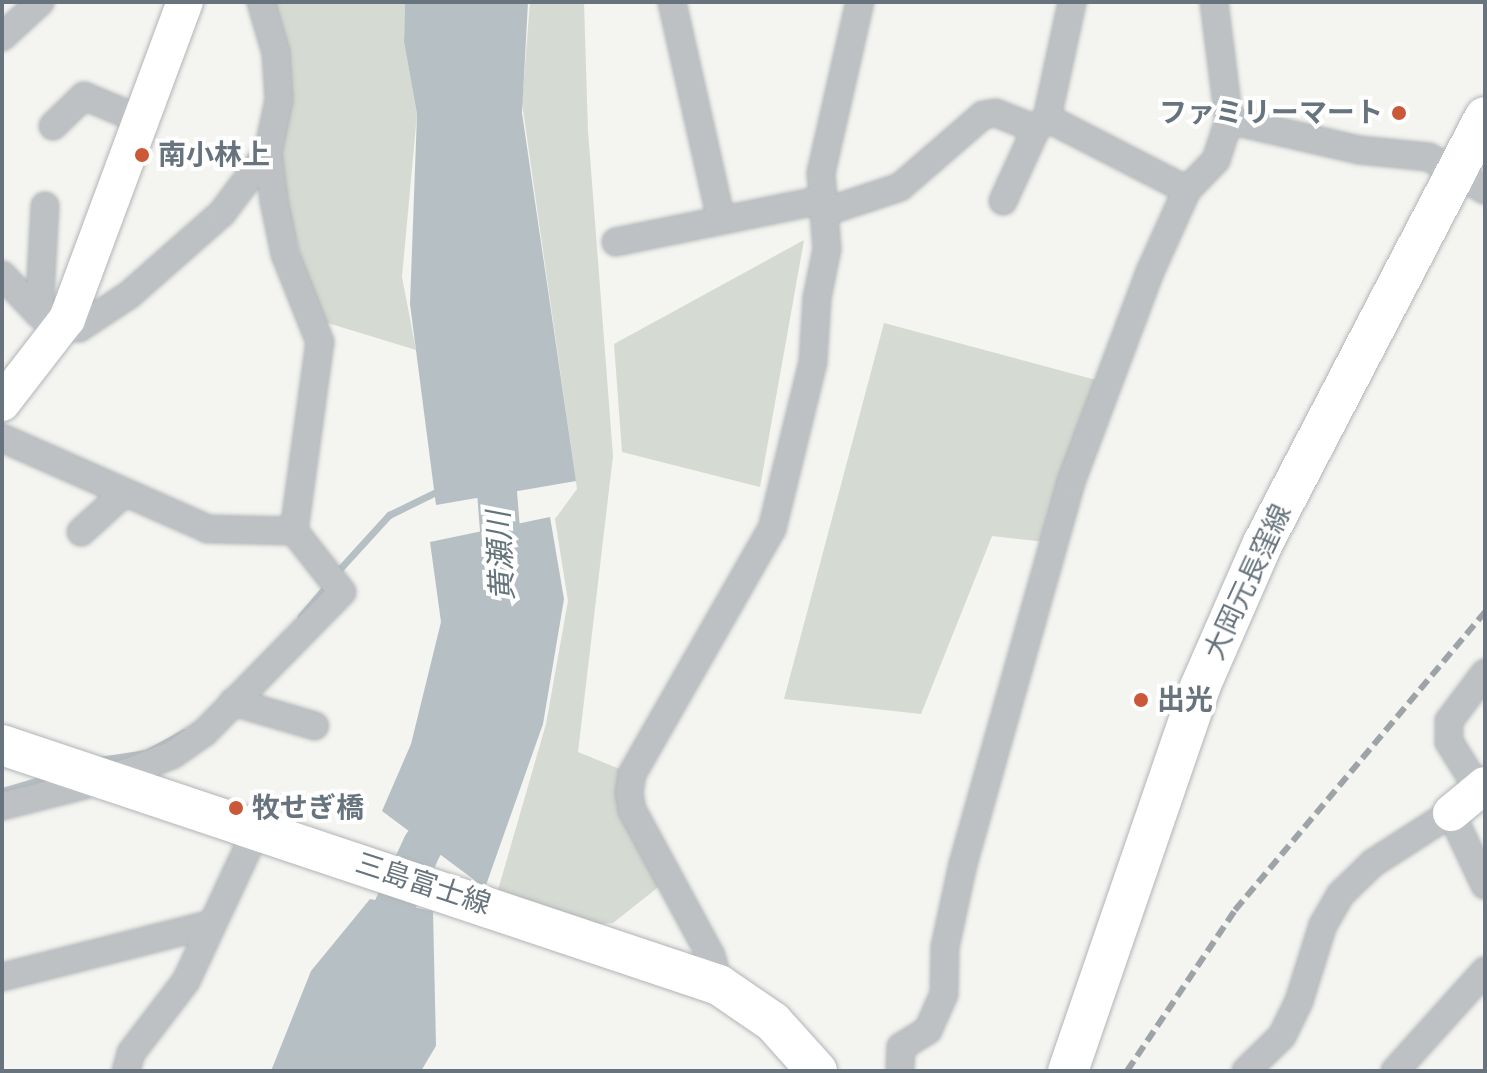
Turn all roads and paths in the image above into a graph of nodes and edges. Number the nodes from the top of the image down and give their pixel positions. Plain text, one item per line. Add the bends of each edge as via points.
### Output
1 (40, 2) edge
2 (185, 2) edge
3 (261, 2) edge
4 (672, 2) edge
5 (860, 2) edge
6 (1072, 2) edge
7 (1214, 2) edge
8 (2, 37) edge
9 (1485, 117) edge
10 (141, 120) junction
11 (1229, 120) junction
12 (1041, 123) junction
13 (53, 126) dead end
14 (268, 152) junction
15 (1470, 183) edge
16 (1187, 190) junction
17 (1003, 201) dead end
18 (45, 206) dead end
19 (824, 206) junction
20 (721, 219) junction
21 (616, 242) dead end
22 (2, 275) edge
23 (50, 321) junction
24 (2, 403) edge
25 (2, 438) edge
26 (124, 493) junction
27 (294, 531) junction
28 (81, 532) dead end
29 (1485, 673) edge
30 (233, 702) junction
31 (315, 726) dead end
32 (2, 745) edge
33 (87, 771) junction
34 (1482, 787) edge
35 (2, 806) edge
36 (1451, 813) junction
37 (275, 835) junction
38 (1485, 885) edge
39 (208, 925) junction
40 (1485, 971) edge
41 (2, 977) edge
42 (719, 985) junction
43 (126, 1071) edge
44 (817, 1071) edge
45 (900, 1071) edge
46 (1068, 1071) edge
47 (1246, 1071) edge
48 (1395, 1071) edge

1 - 8 street
2 - 10 street
3 - 14 street via 276,53 279,100
4 - 20 street
5 - 19 street via 821,173
6 - 12 street
7 - 11 street
9 - 15 main road, 大岡元長窪線
10 - 13 street via 84,96
10 - 23 street
11 - 15 street via 1359,150 1429,157
11 - 16 street via 1216,160
12 - 16 street
12 - 17 street
12 - 19 street via 983,115 900,187
14 - 23 street via 222,213 129,295 79,328
14 - 27 street via 285,254 320,342
15 - 46 main road, 大岡元長窪線 via 1263,543 1206,672
16 - 45 street via 1071,482 963,864 945,947 944,994 928,1030 901,1047
18 - 23 street
19 - 20 street
19 - 42 street via 827,249 813,362 772,529 632,774 629,793 632,810 711,956
20 - 21 street
22 - 23 street
23 - 24 street
25 - 26 street
26 - 27 street via 208,529
26 - 28 street
27 - 30 street via 342,592
29 - 34 street via 1449,721 1449,742
30 - 31 street
30 - 33 street via 204,733 172,755
32 - 33 main road, 三島富士線
33 - 35 street
33 - 37 main road, 三島富士線
34 - 36 street
36 - 38 street
36 - 47 street via 1373,863 1340,895 1323,925 1282,1036
37 - 39 street
37 - 42 main road, 三島富士線
39 - 41 street
39 - 43 street via 186,981 131,1053
40 - 48 street
42 - 44 main road, 三島富士線 via 773,1022

